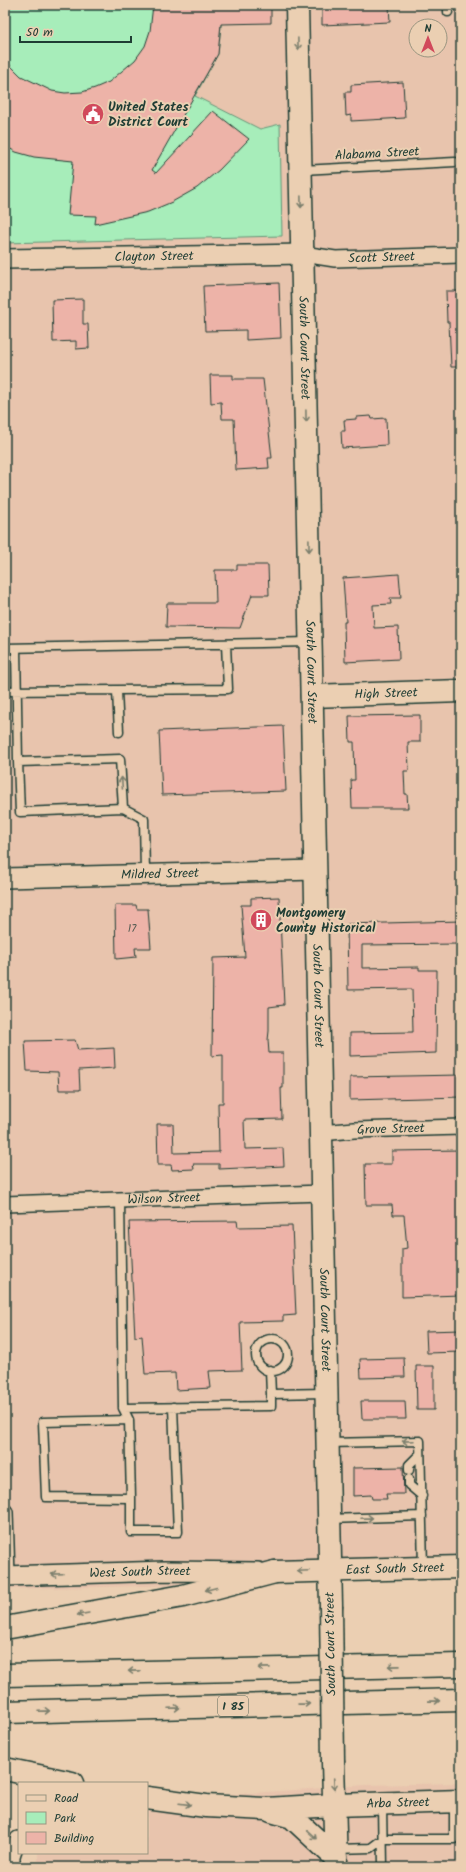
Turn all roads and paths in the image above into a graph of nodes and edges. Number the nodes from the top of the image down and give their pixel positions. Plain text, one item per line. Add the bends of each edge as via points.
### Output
1 (298, 5) edge
2 (455, 162) dead end
3 (301, 170) junction
4 (303, 254) junction
5 (461, 255) edge
6 (5, 259) edge
7 (311, 642) junction
8 (226, 644) junction
9 (5, 648) edge
10 (16, 648) junction
11 (5, 691) edge
12 (16, 691) junction
13 (117, 691) junction
14 (461, 691) edge
15 (312, 696) junction
16 (119, 732) dead end
17 (18, 762) junction
18 (123, 808) junction
19 (315, 870) junction
20 (145, 875) junction
21 (5, 878) edge
22 (461, 1127) edge
23 (321, 1133) junction
24 (322, 1193) junction
25 (120, 1200) junction
26 (5, 1204) edge
27 (270, 1370) dead end
28 (326, 1393) junction
29 (271, 1394) junction
30 (124, 1408) junction
31 (173, 1408) junction
32 (129, 1420) junction
33 (327, 1443) junction
34 (420, 1454) junction
35 (409, 1470) dead end
36 (409, 1479) dead end
37 (422, 1496) junction
38 (131, 1498) junction
39 (5, 1512) edge
40 (422, 1516) junction
41 (328, 1519) junction
42 (461, 1567) edge
43 (424, 1568) junction
44 (330, 1570) junction
45 (276, 1572) junction
46 (6, 1576) edge
47 (5, 1628) edge
48 (461, 1665) edge
49 (5, 1674) edge
50 (461, 1700) edge
51 (5, 1712) edge
52 (5, 1769) edge
53 (67, 1782) edge
54 (148, 1798) edge
55 (457, 1801) edge
56 (382, 1804) junction
57 (335, 1806) junction
58 (266, 1809) junction
59 (18, 1839) edge
60 (383, 1839) junction
61 (336, 1858) edge
62 (12, 1867) edge
63 (382, 1867) edge

1 -> 3 main road, South Court Street
2 - 3 lane, Alabama Street
3 -> 4 main road, South Court Street
4 - 5 street, Scott Street via 335,259
4 - 6 street, Clayton Street
4 -> 7 main road, South Court Street
7 - 8 lane
7 - 15 main road, South Court Street
8 - 10 lane
8 - 13 lane via 228,689
9 - 10 lane
10 - 12 lane
11 - 12 lane
12 - 13 lane
12 - 17 lane
13 - 16 lane
14 - 15 main road, High Street
15 - 19 main road, South Court Street
18 -> 17 lane via 120,759
17 - 18 lane via 20,812
18 - 20 lane via 144,819
19 - 20 street, Mildred Street
19 - 23 main road, South Court Street
20 - 21 street, Mildred Street
22 - 23 street, Grove Street
23 - 24 main road, South Court Street
24 - 25 street, Wilson Street
24 - 28 main road, South Court Street
25 - 26 street, Wilson Street
25 - 30 lane
27 - 29 lane
28 - 29 lane
28 - 33 main road, South Court Street
29 - 31 lane via 271,1406
30 - 31 lane
30 - 32 lane
31 - 38 lane via 178,1532 131,1532
32 - 38 lane
32 - 38 lane via 43,1422 46,1497
34 -> 33 lane via 420,1441
33 - 41 main road, South Court Street
34 - 35 lane via 409,1465
34 - 37 lane
36 - 37 lane via 409,1485
37 - 40 lane
39 - 46 street
41 -> 40 lane
40 - 43 lane
41 - 44 main road, South Court Street
42 - 43 main road, East South Street
43 - 44 main road, East South Street
44 -> 45 main road, East South Street
44 -> 57 main road, South Court Street, bridge
45 -> 46 street, West South Street via 166,1571
45 -> 47 main road, East South Street via 183,1596
48 -> 49 main road
51 -> 50 main road, I 85
52 - 53 main road
54 -> 58 main road via 206,1806
55 - 56 main road, Arba Street
55 - 60 lane via 454,1839
56 - 57 main road, Arba Street
56 - 60 lane
57 - 58 main road, Arba Street
57 - 61 main road, South Court Street
58 -> 61 main road via 292,1817
59 - 62 street via 12,1857
60 - 61 lane via 371,1848
60 - 63 lane

